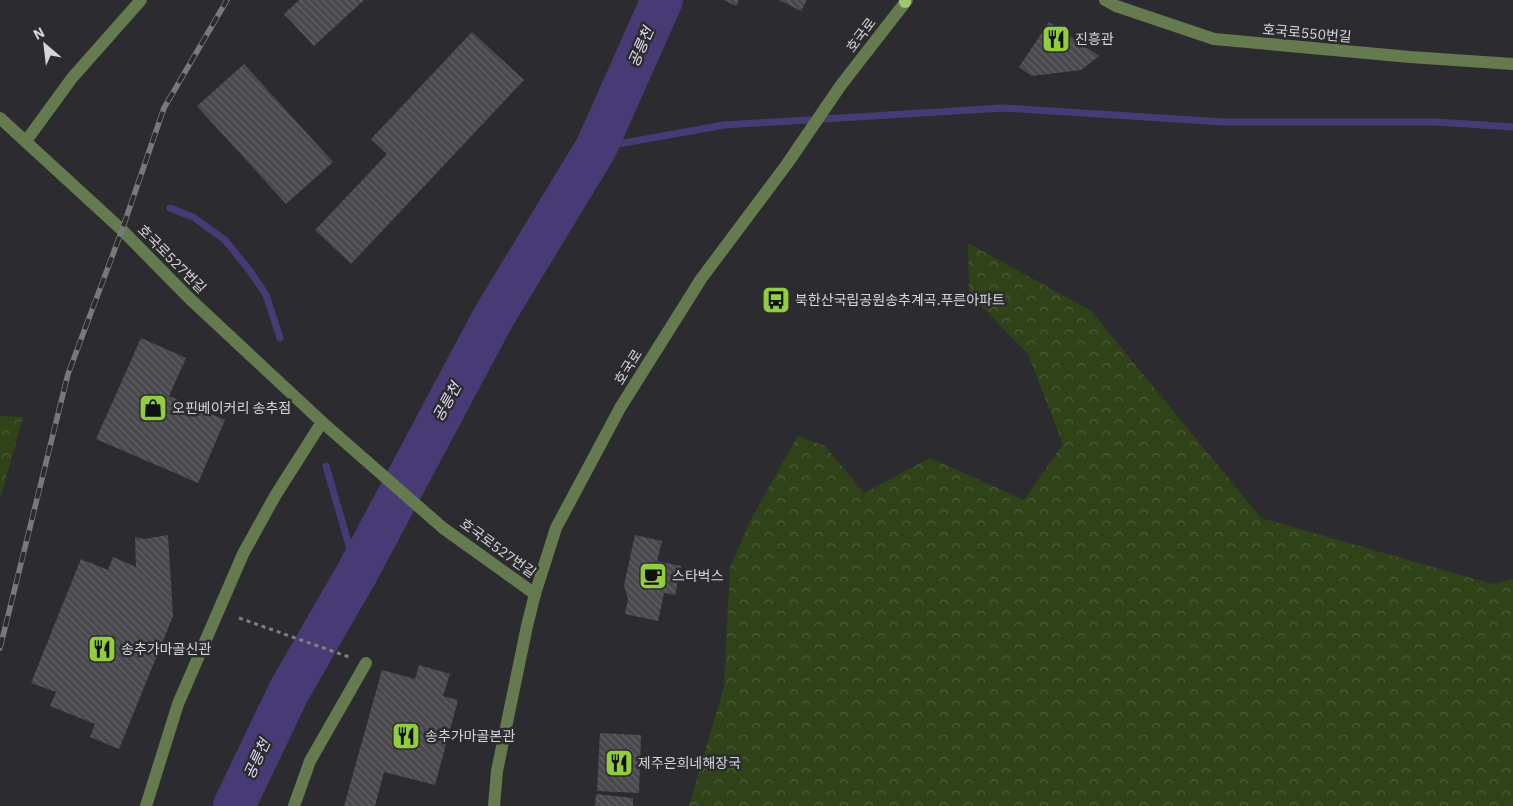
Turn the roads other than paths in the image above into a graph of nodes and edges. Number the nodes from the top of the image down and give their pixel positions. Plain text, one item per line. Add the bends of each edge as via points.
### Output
1 (140, 0) edge
2 (1105, 0) edge
3 (905, 1) edge
4 (1513, 64) edge
5 (0, 118) edge
6 (26, 141) junction
7 (322, 422) junction
8 (535, 594) junction
9 (366, 663) road end
10 (146, 806) edge
11 (294, 806) edge
12 (494, 806) edge

1 - 6 street via 72,78
2 - 4 street, 호국로550번길 via 1214,39
3 - 8 street, 호국로 via 701,279 620,408 556,528
5 - 6 street, 호국로527번길
6 - 7 street, 호국로527번길
7 - 8 street, 호국로527번길 via 443,528
7 - 10 street via 243,554 178,704
8 - 12 street, 호국로 via 496,772
9 - 11 street via 310,761

